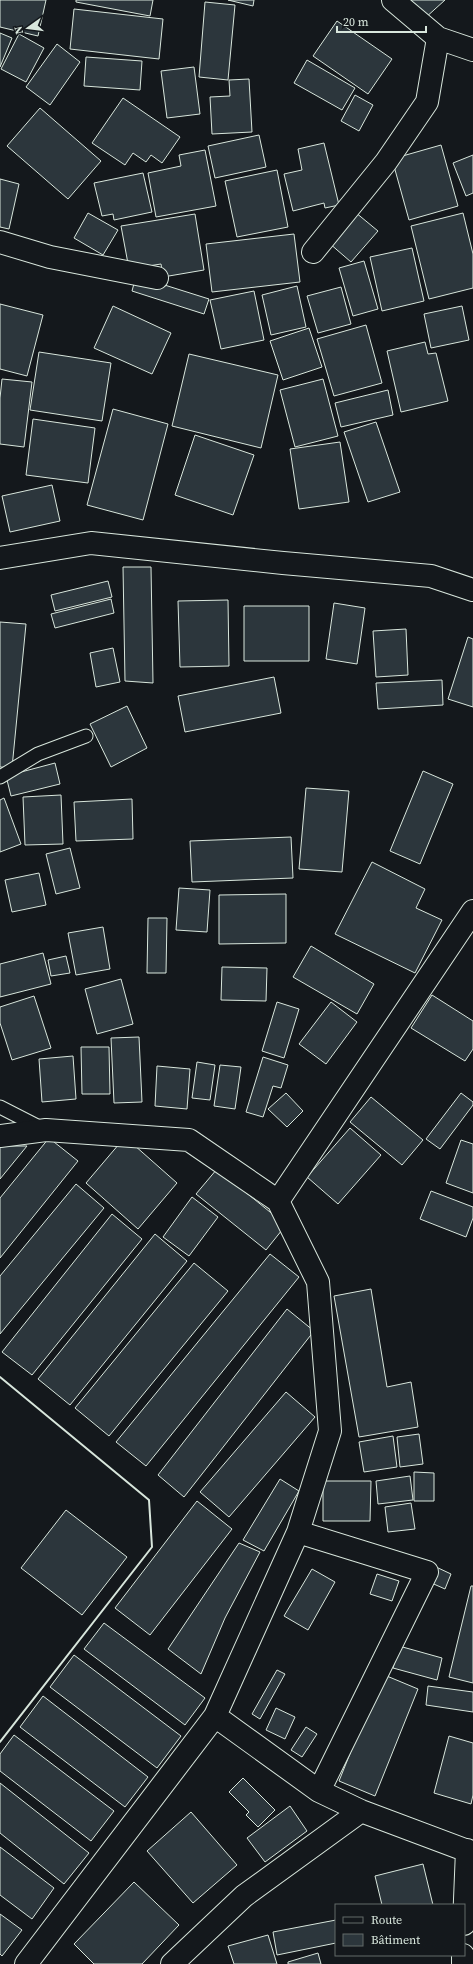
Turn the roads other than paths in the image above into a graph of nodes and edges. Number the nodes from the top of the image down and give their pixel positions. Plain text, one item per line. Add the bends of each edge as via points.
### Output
1 (393, 0) edge
2 (438, 38) junction
3 (473, 50) edge
4 (0, 242) edge
5 (313, 252) dead end
6 (157, 278) dead end
7 (0, 558) edge
8 (473, 590) edge
9 (86, 736) dead end
10 (0, 777) edge
11 (473, 911) edge
12 (0, 1107) edge
13 (46, 1130) junction
14 (0, 1136) edge
15 (278, 1201) junction
16 (298, 1532) junction
17 (215, 1716) junction
18 (319, 1790) junction
19 (361, 1811) junction
20 (470, 1851) edge
21 (465, 1912) edge
22 (26, 1964) edge
23 (172, 1964) edge

1 - 2 street
2 - 3 street
2 - 5 street via 427,102 386,162
4 - 6 street via 50,258
7 - 8 street via 92,543 431,576
9 - 10 lane via 38,754
11 - 15 street
12 - 13 lane
13 - 14 street
13 - 15 street via 189,1140
15 - 16 street via 318,1282 330,1431
16 - 17 street
16 - 18 street via 427,1572
17 - 18 street
17 - 22 street
18 - 19 street
19 - 20 street
19 - 23 street via 244,1896
20 - 21 street

